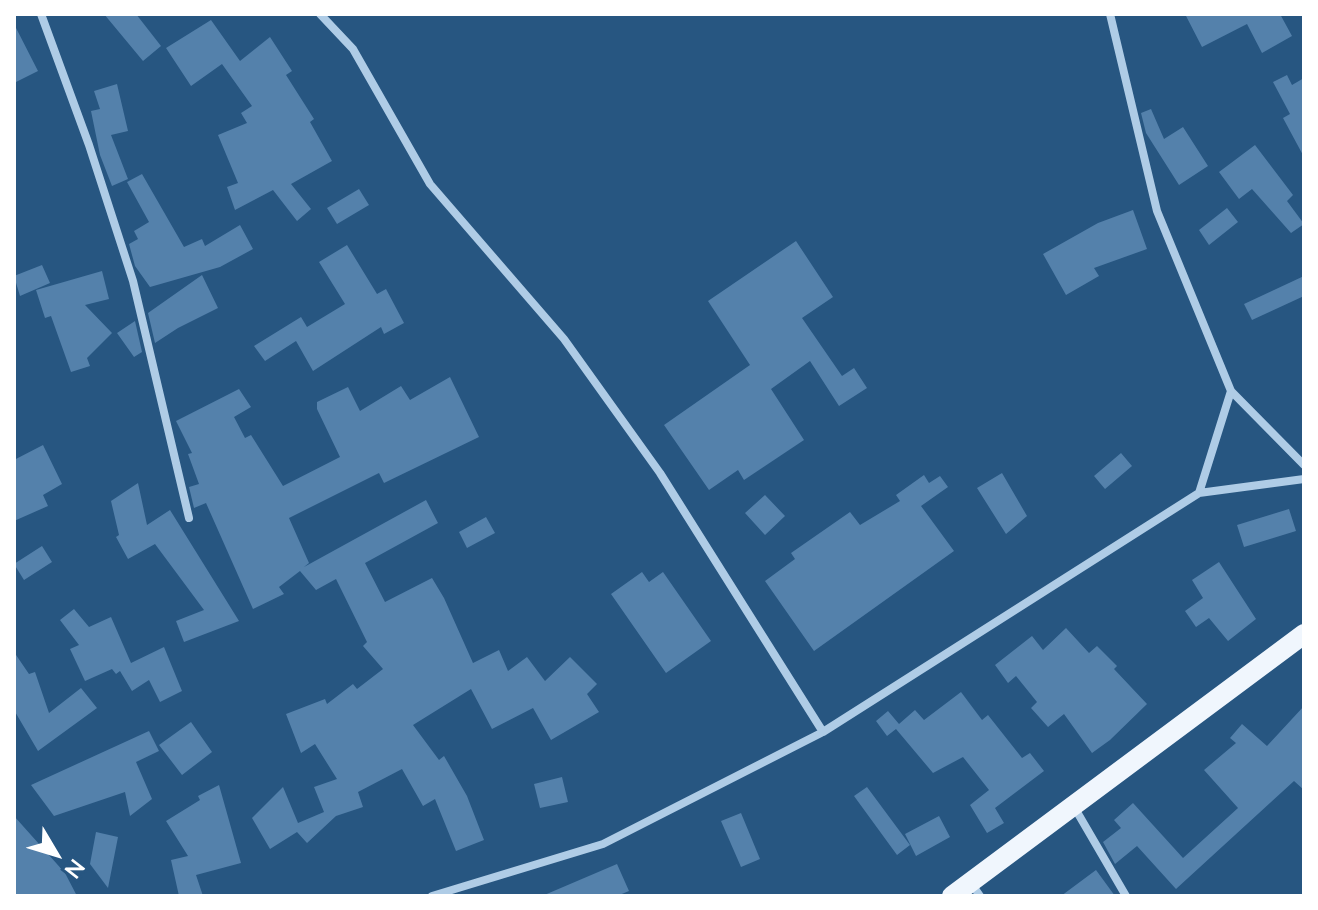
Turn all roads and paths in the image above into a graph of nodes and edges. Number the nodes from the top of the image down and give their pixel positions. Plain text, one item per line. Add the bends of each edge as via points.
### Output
1 (41, 14) edge
2 (320, 14) edge
3 (1110, 14) edge
4 (1231, 391) junction
5 (1304, 465) edge
6 (1304, 479) edge
7 (1199, 493) junction
8 (189, 518) dead end
9 (1304, 634) edge
10 (823, 732) junction
11 (1072, 805) junction
12 (975, 889) edge
13 (432, 896) edge
14 (952, 896) edge
15 (1126, 896) edge

1 - 8 street via 133,281
2 - 10 street via 353,49 430,184 564,339 660,473
3 - 4 street via 1157,211
4 - 5 street
4 - 7 street
6 - 7 street
7 - 10 street
9 - 11 main road
10 - 13 street via 603,844
11 - 12 main road
11 - 15 street
12 - 14 main road

